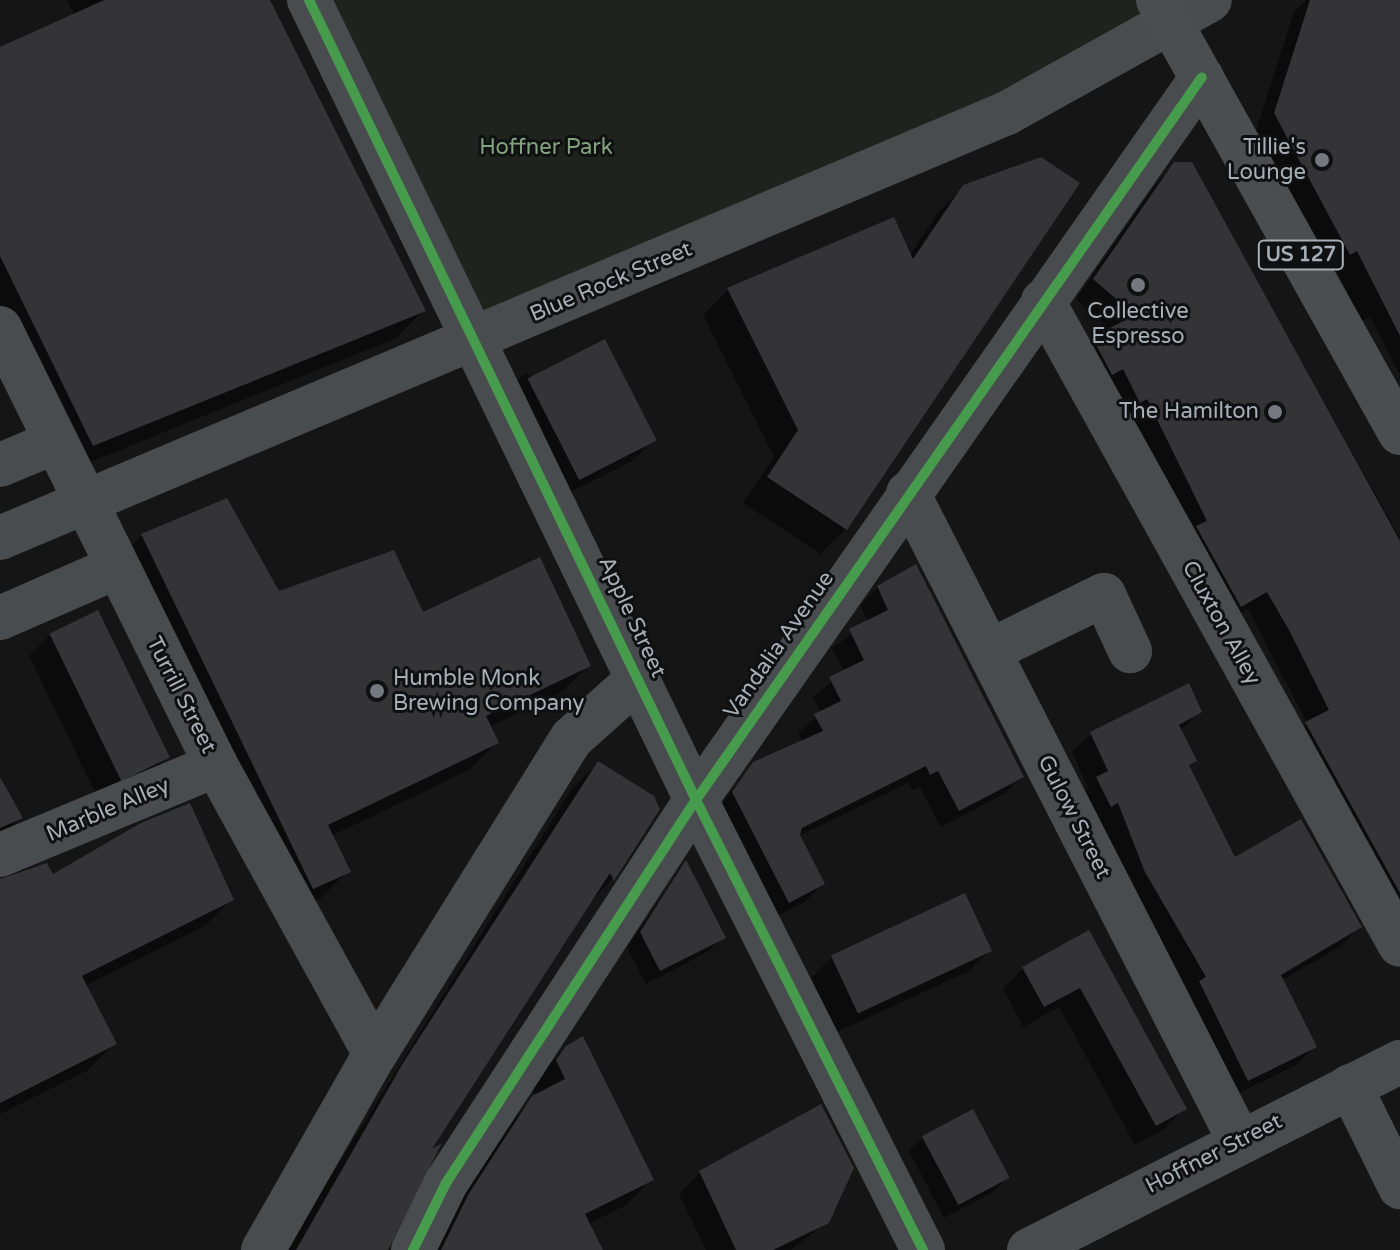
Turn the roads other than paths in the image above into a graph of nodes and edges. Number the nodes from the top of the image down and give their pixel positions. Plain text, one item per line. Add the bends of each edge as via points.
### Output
1 (309, 0) edge
2 (1210, 0) edge
3 (1164, 10) edge
4 (1202, 77) junction
5 (1043, 301) junction
6 (0, 328) edge
7 (475, 340) junction
8 (1400, 433) edge
9 (55, 442) junction
10 (0, 465) edge
11 (908, 493) junction
12 (84, 502) junction
13 (0, 538) edge
14 (117, 567) junction
15 (0, 618) edge
16 (989, 651) junction
17 (1130, 651) dead end
18 (639, 678) junction
19 (216, 765) junction
20 (696, 800) junction
21 (0, 855) edge
22 (1400, 945) edge
23 (375, 1054) junction
24 (1400, 1062) edge
25 (1350, 1086) junction
26 (1239, 1140) junction
27 (1400, 1187) edge
28 (1085, 1237) edge
29 (263, 1250) edge
30 (413, 1250) edge
31 (923, 1250) edge
32 (1029, 1250) edge

1 - 7 street, Apple Street
2 - 3 street, Blue Rock Street
3 - 4 main road, US 127
3 - 7 street, Blue Rock Street via 1104,63 1007,113
4 - 5 street, Vandalia Avenue
4 - 8 main road, US 127
5 - 11 street, Vandalia Avenue
5 - 22 street, Cluxton Alley
6 - 9 street, Turrill Street
7 - 12 street, Blue Rock Street
7 - 18 street, Apple Street
9 - 10 street
9 - 12 street, Turrill Street
11 - 16 street, Gulow Street
11 - 20 street, Vandalia Avenue
12 - 13 street, Blue Rock Street
12 - 14 street, Turrill Street
14 - 15 street
14 - 19 street, Turrill Street
16 - 17 street via 1104,595
16 - 26 street, Gulow Street
18 - 20 street, Apple Street
18 - 23 street via 572,738
19 - 21 street, Marble Alley
19 - 23 street, Turrill Street
20 - 30 street, Vandalia Avenue via 446,1183
20 - 31 street, Apple Street
23 - 29 street
24 - 25 street, Hoffner Street
25 - 26 street, Hoffner Street
25 - 27 street
26 - 28 street, Hoffner Street
28 - 32 street, Hoffner Street

